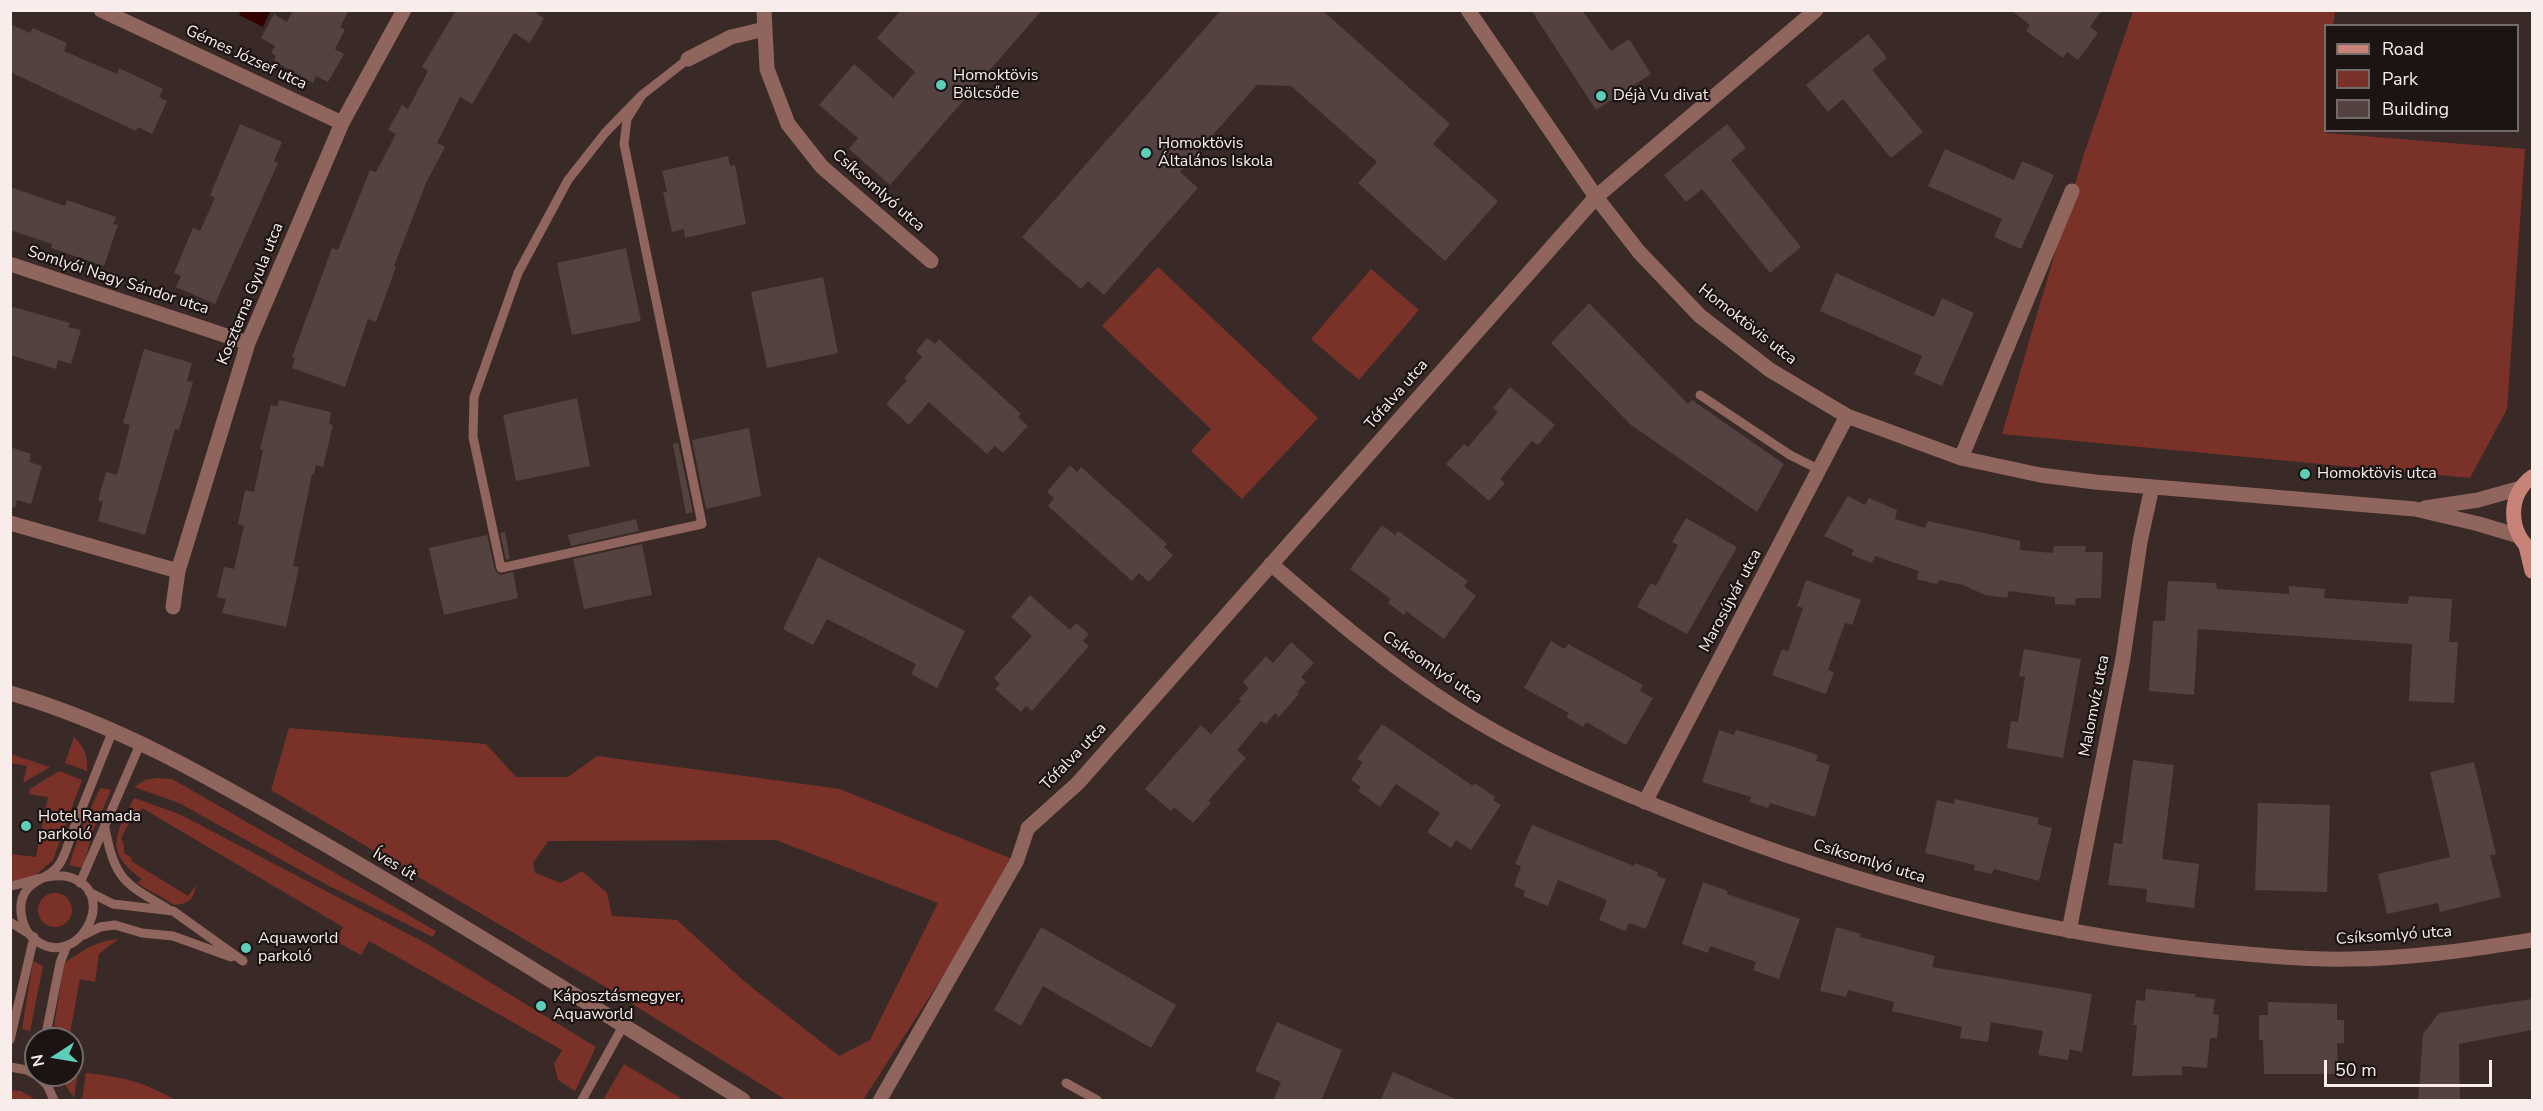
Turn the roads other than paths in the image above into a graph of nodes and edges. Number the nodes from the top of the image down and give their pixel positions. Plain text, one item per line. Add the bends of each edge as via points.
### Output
1 (101, 10) edge
2 (404, 10) edge
3 (764, 10) edge
4 (1468, 10) edge
5 (1816, 10) edge
6 (765, 29) junction
7 (688, 59) joint
8 (642, 95) junction
9 (342, 123) junction
10 (2072, 191) dead end
11 (1596, 197) junction
12 (931, 261) dead end
13 (10, 264) edge
14 (248, 343) junction
15 (1700, 395) dead end
16 (1847, 416) junction
17 (1961, 458) junction
18 (1820, 470) junction
19 (2527, 482) edge
20 (2152, 487) junction
21 (2415, 509) junction
22 (10, 523) edge
23 (2526, 544) edge
24 (1271, 564) junction
25 (178, 571) junction
26 (2532, 571) edge
27 (173, 607) dead end
28 (10, 693) edge
29 (113, 730) junction
30 (141, 742) junction
31 (1645, 802) junction
32 (105, 828) junction
33 (1028, 828) joint
34 (34, 882) junction
35 (80, 882) junction
36 (10, 886) edge
37 (89, 892) junction
38 (173, 911) junction
39 (10, 922) edge
40 (2069, 931) junction
41 (31, 935) junction
42 (82, 936) junction
43 (2532, 940) edge
44 (67, 945) junction
45 (623, 1026) junction
46 (47, 1027) edge
47 (10, 1040) edge
48 (1066, 1083) dead end
49 (48, 1087) edge
50 (54, 1101) edge
51 (582, 1101) edge
52 (743, 1101) edge
53 (880, 1101) edge
54 (1097, 1101) edge

1 - 9 street, Gémes József utca
2 - 9 street, Koszterna Gyula utca
3 - 6 street, Csíksomlyó utca
4 - 11 street, Homoktövis utca
5 - 11 street, Tófalva utca
6 - 7 street via 731,37
6 - 12 street, Csíksomlyó utca via 767,69 788,124 822,167
7 - 8 lane
8 - 8 lane via 627,119 624,144 702,524 501,568 473,437 474,397 518,273 568,180
9 - 14 street, Koszterna Gyula utca
10 - 17 street
11 - 16 street, Homoktövis utca via 1639,252 1700,316 1770,370
11 - 24 street, Tófalva utca
13 - 14 street, Somlyói Nagy Sándor utca
14 - 25 street, Koszterna Gyula utca
15 - 18 lane
16 - 17 street, Homoktövis utca
16 - 18 street, Marosújvár utca
17 - 20 street, Homoktövis utca via 2040,475
18 - 31 street, Marosújvár utca
19 - 21 street, Homoktövis utca via 2478,500
19 - 23 main road via 2515,499 2513,512 2514,525
20 - 21 street, Homoktövis utca
20 - 40 street, Malomvíz utca
21 - 23 street, Homoktövis utca via 2479,524
22 - 25 street
23 - 26 main road
24 - 31 street, Csíksomlyó utca via 1360,641 1456,708 1540,754
24 - 33 street, Tófalva utca via 1078,783
25 - 27 street, Koszterna Gyula utca
28 - 29 street, Íves út
29 - 30 street, Íves út
29 - 34 lane via 58,867
30 - 32 lane
30 - 45 street, Íves út via 392,884
31 - 40 street, Csíksomlyó utca via 1856,879
32 - 35 lane
32 - 38 lane via 117,871 127,882
33 - 53 street via 1017,861
34 - 35 lane via 58,876
34 - 36 lane
34 - 41 lane via 22,899 21,911
35 - 37 lane
37 - 38 lane via 113,904
37 - 42 lane via 93,915
38 - 42 lane via 243,961 173,936 115,925
39 - 41 lane
40 - 43 street, Csíksomlyó utca via 2232,953 2350,959
41 - 44 lane via 49,946
41 - 47 lane
42 - 44 lane
44 - 46 lane
45 - 51 lane
45 - 52 street, Íves út
48 - 54 lane
49 - 50 lane

